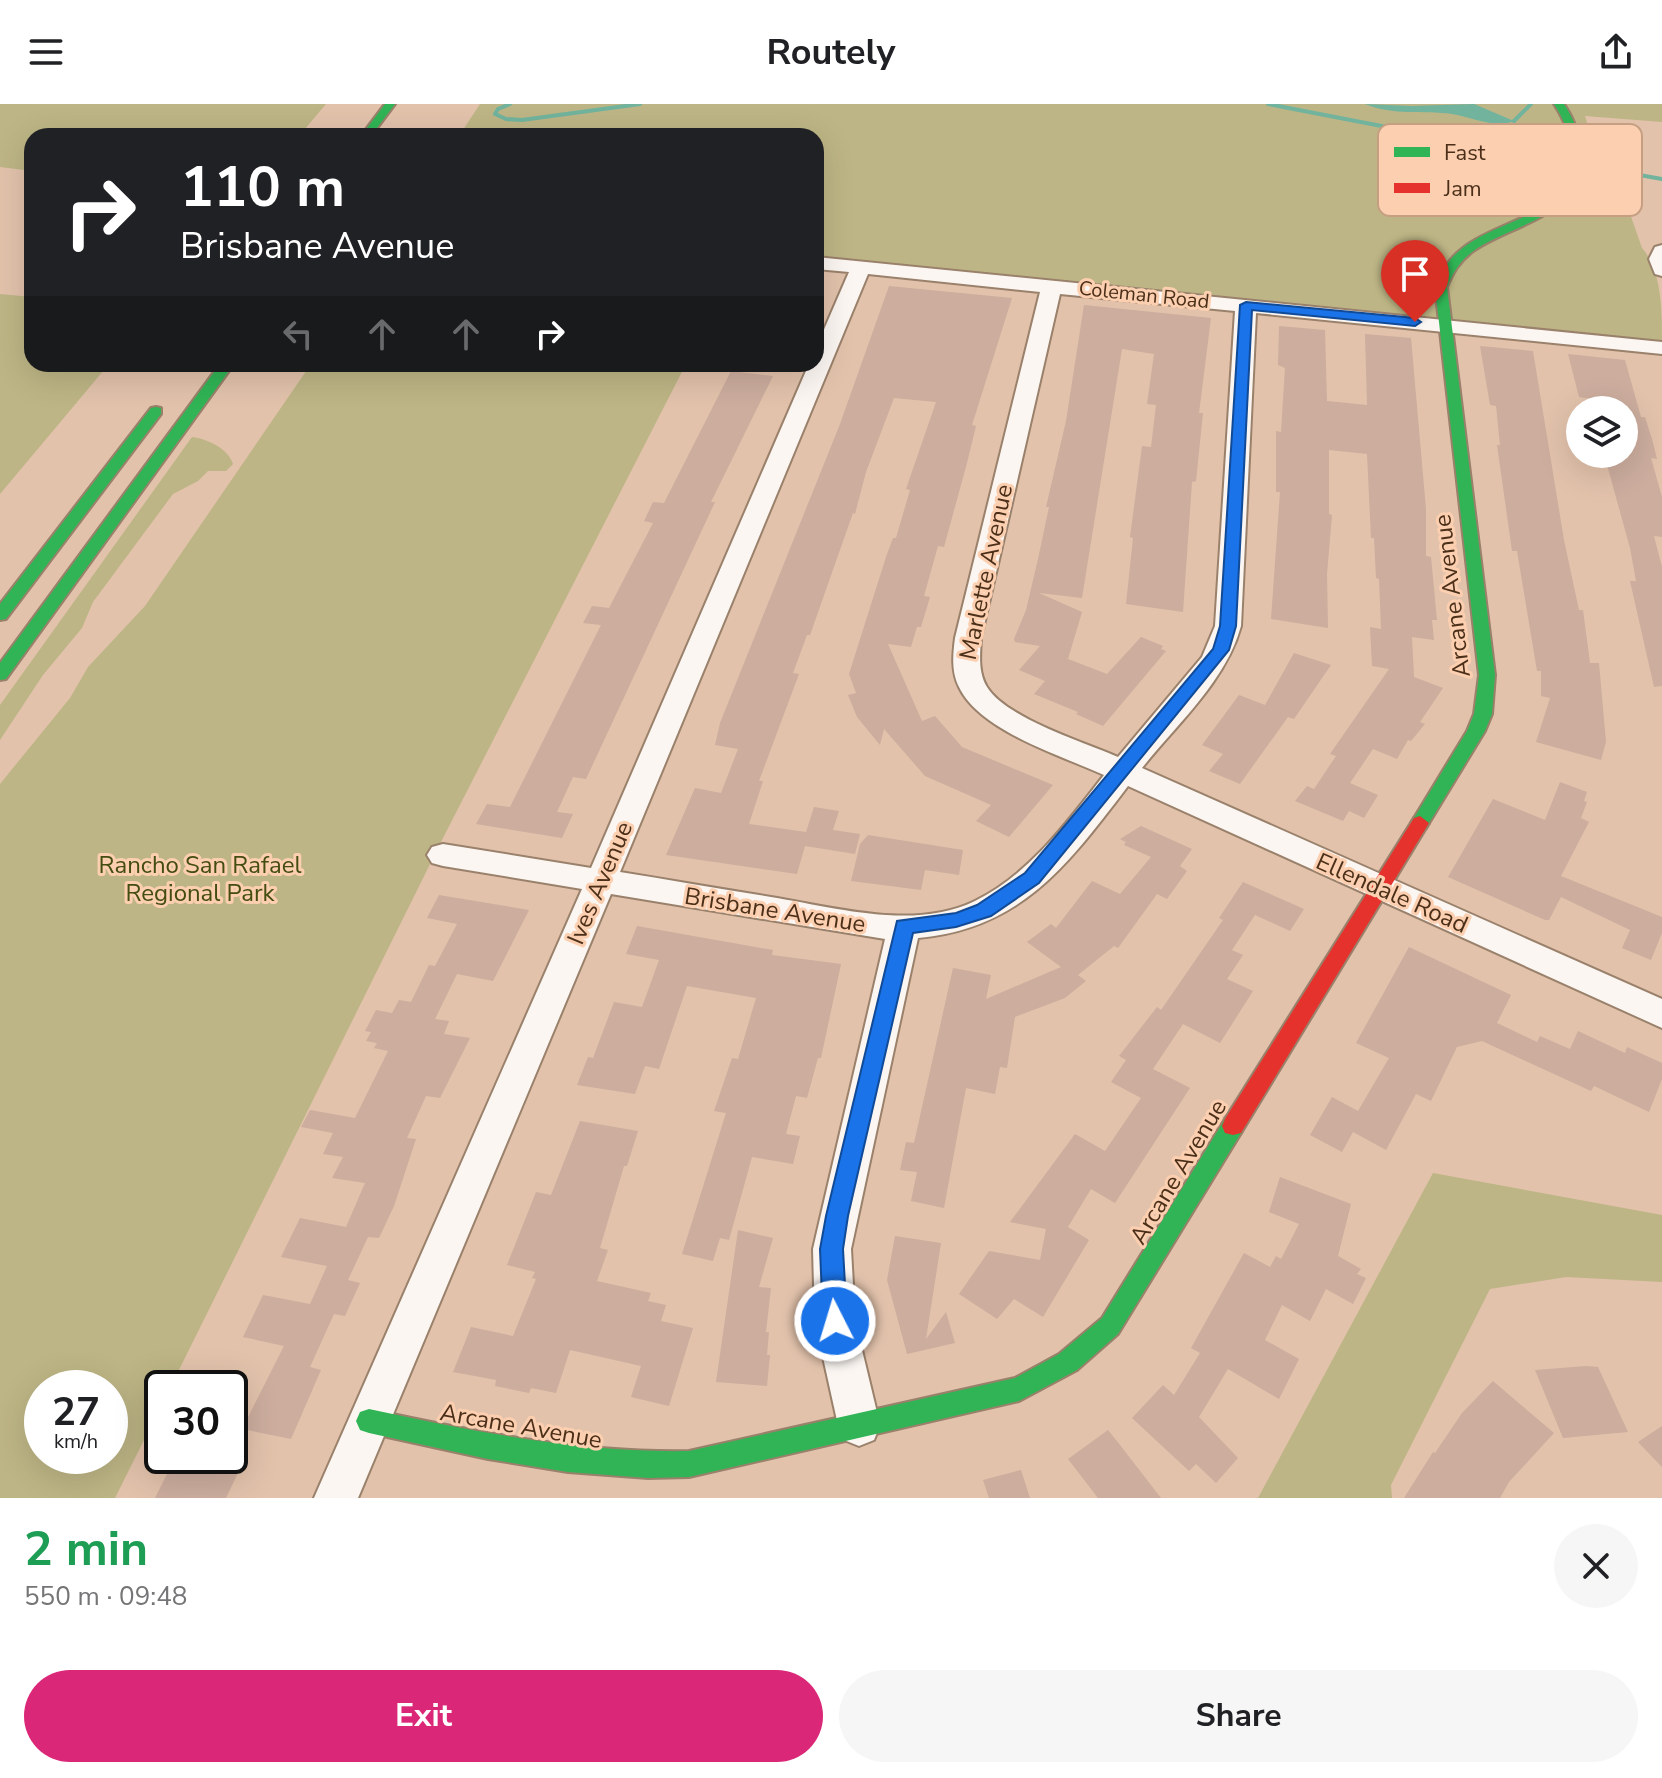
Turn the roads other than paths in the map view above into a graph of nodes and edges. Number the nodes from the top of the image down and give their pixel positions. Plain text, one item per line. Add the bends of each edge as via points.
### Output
1 (390, 104) edge
2 (1559, 104) edge
3 (1570, 124) edge
4 (372, 128) edge
5 (1533, 216) edge
6 (1662, 251) edge
7 (824, 264) edge
8 (861, 267) junction
9 (1662, 270) edge
10 (1052, 286) junction
11 (1246, 305) junction
12 (1443, 325) junction
13 (1662, 348) edge
14 (824, 354) edge
15 (221, 372) edge
16 (817, 372) edge
17 (166, 398) dead end
18 (0, 615) edge
19 (0, 624) edge
20 (35, 626) junction
21 (0, 675) edge
22 (1122, 772) junction
23 (443, 855) dead end
24 (601, 881) junction
25 (1380, 888) junction
26 (904, 927) junction
27 (1662, 1014) edge
28 (369, 1421) junction
29 (859, 1425) junction
30 (336, 1498) edge

1 - 4 street
2 - 3 street, Arcane Avenue
5 - 12 street, Arcane Avenue via 1469,249 1451,265 1442,279
6 - 9 street
7 - 8 street, Coleman Road
8 - 10 street, Coleman Road
8 - 14 street, Ives Avenue
10 - 11 street, Coleman Road
10 - 22 street, Marlette Avenue via 968,638 965,673 983,702 997,713
11 - 12 street, Coleman Road
11 - 22 street, Brisbane Avenue via 1226,638
12 - 13 street, Coleman Road
12 - 25 street, Arcane Avenue via 1487,696 1476,731
15 - 20 street
16 - 24 street, Ives Avenue
17 - 18 street
19 - 20 street
20 - 21 street
22 - 25 street, Ellendale Road
22 - 26 street, Brisbane Avenue via 1051,858 1009,897 956,920
23 - 24 street, Brisbane Avenue
24 - 26 street, Brisbane Avenue via 851,923
24 - 28 street, Ives Avenue
25 - 27 street, Ellendale Road
25 - 29 street, Arcane Avenue via 1132,1294 1086,1351 1054,1374 1019,1389
26 - 29 street via 832,1249 835,1321
28 - 29 street, Arcane Avenue via 551,1460 642,1468 689,1464
28 - 30 street, Ives Avenue

